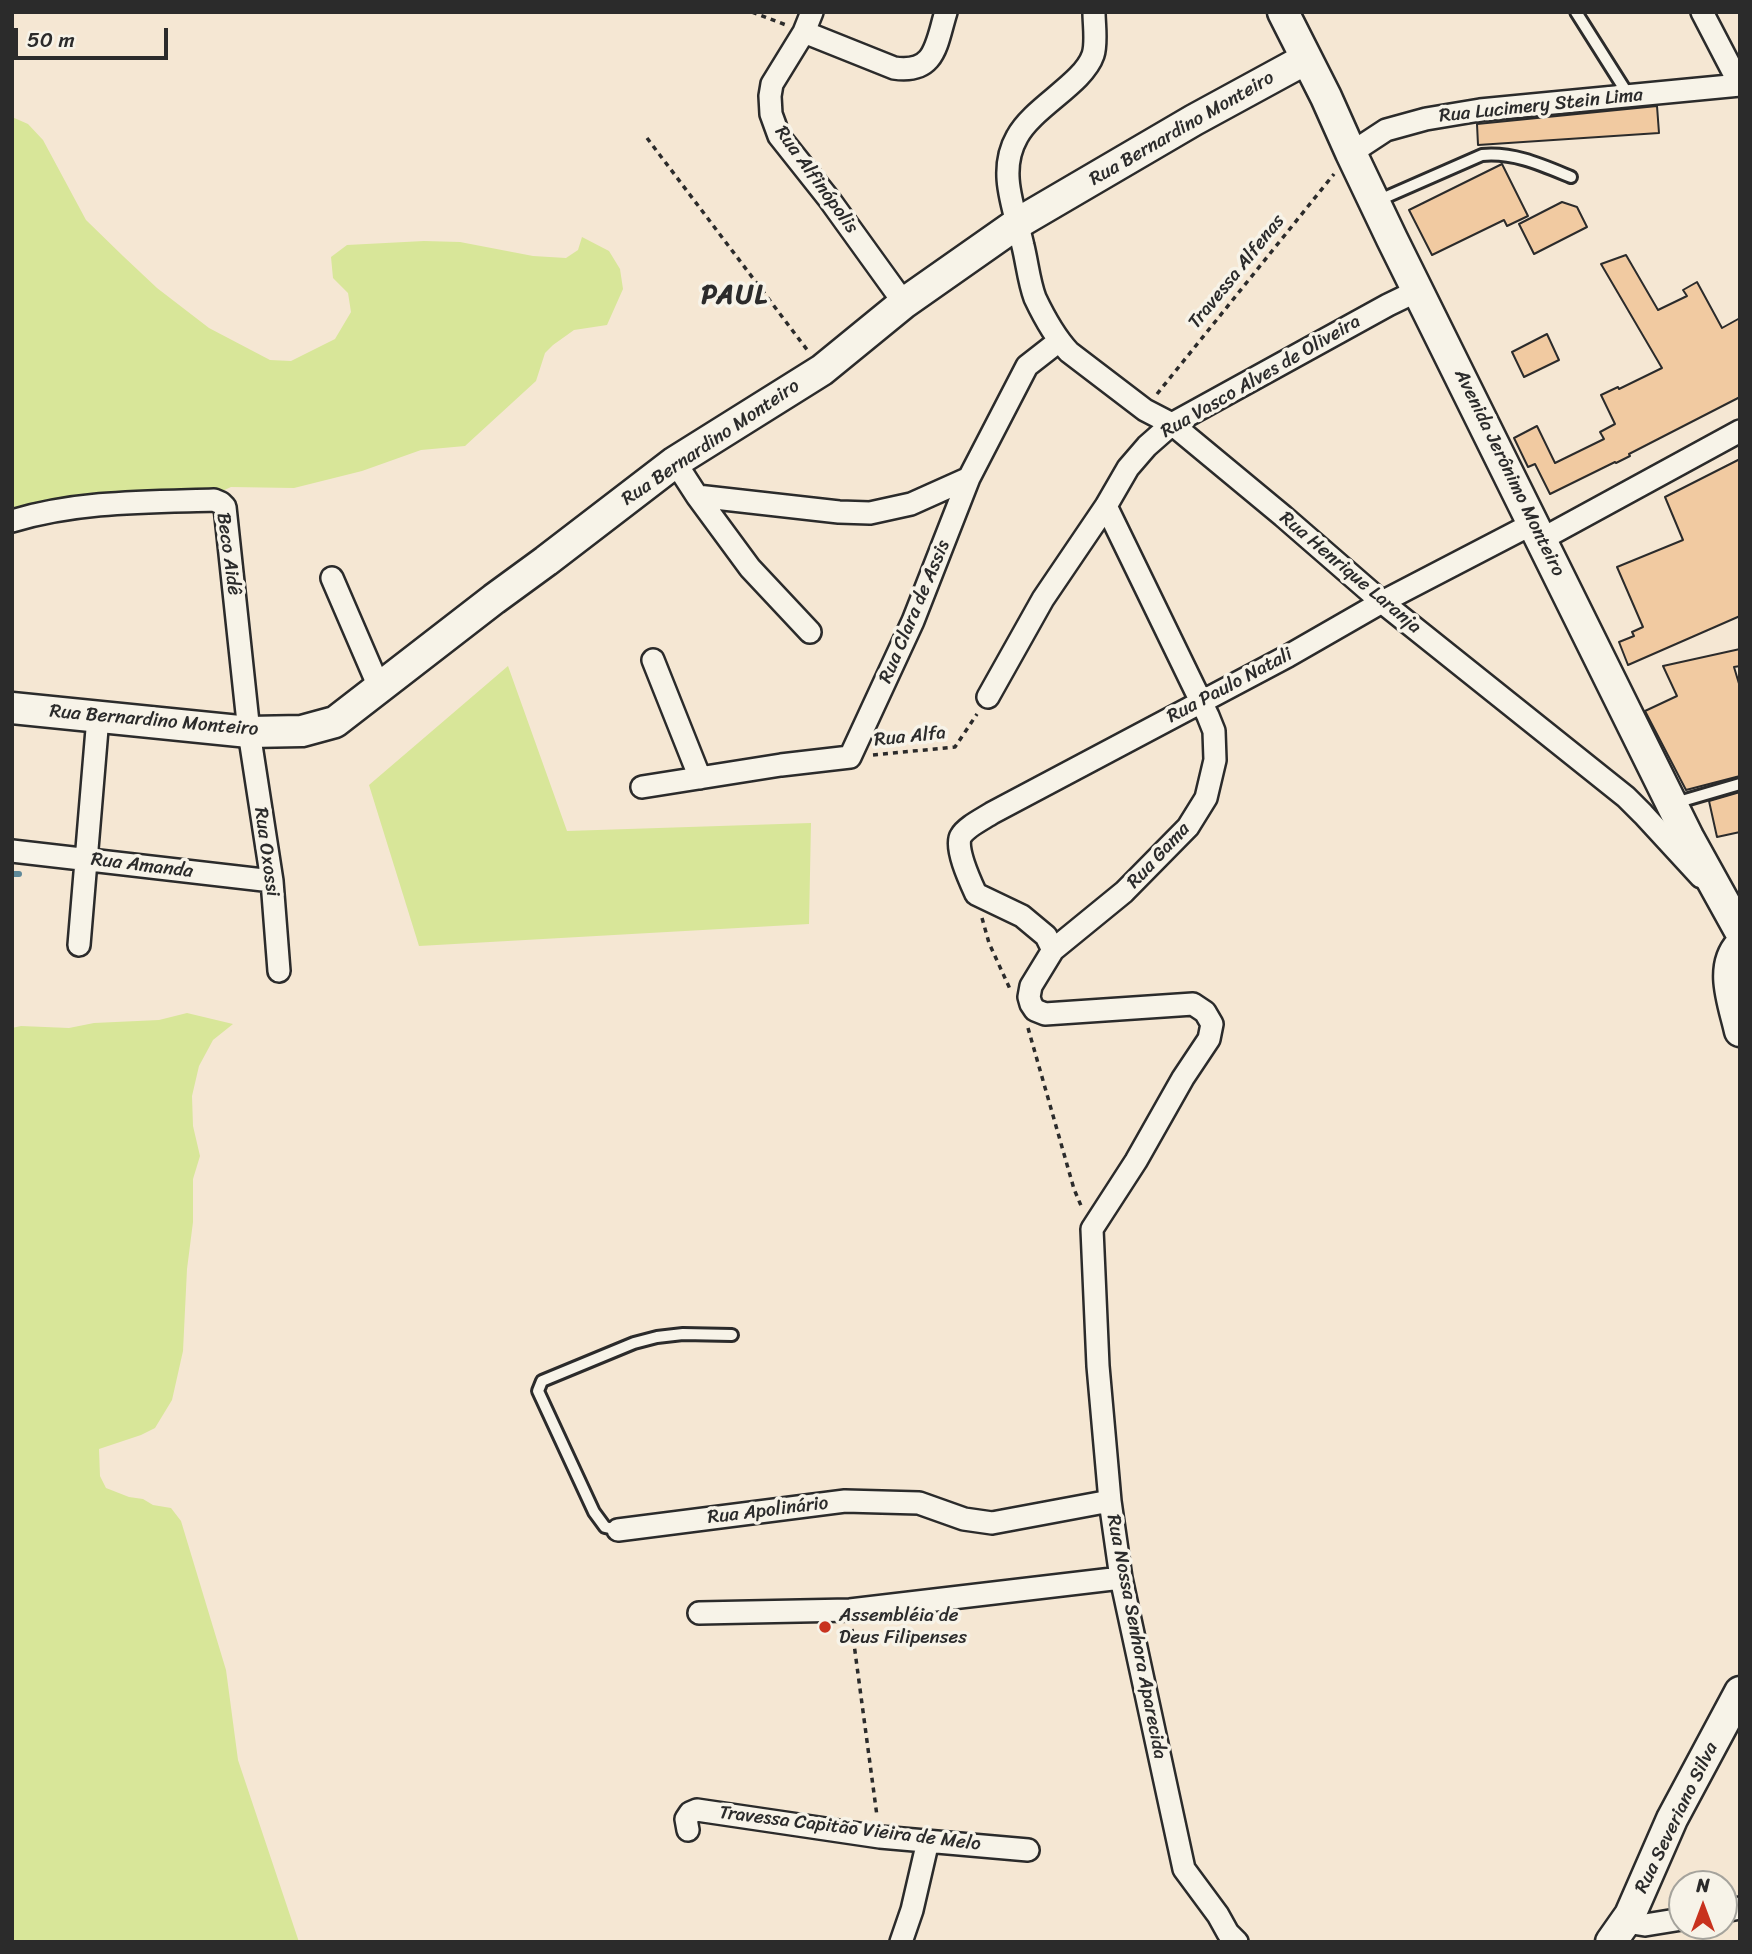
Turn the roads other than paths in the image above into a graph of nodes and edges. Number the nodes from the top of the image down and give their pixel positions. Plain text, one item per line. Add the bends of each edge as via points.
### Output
1 (946, 12) edge
2 (1094, 12) edge
3 (1283, 12) edge
4 (1576, 12) edge
5 (1702, 12) edge
6 (808, 22) edge
7 (1306, 59) junction
8 (1740, 85) edge
9 (1629, 96) junction
10 (1350, 153) junction
11 (1571, 177) dead end
12 (1374, 202) junction
13 (846, 208) dead end
14 (1018, 223) junction
15 (1419, 290) junction
16 (909, 300) junction
17 (1059, 341) junction
18 (1172, 424) junction
19 (1740, 431) edge
20 (675, 462) junction
21 (969, 478) junction
22 (697, 496) junction
23 (1106, 506) junction
24 (12, 521) edge
25 (1538, 531) junction
26 (332, 578) dead end
27 (1382, 602) junction
28 (810, 632) dead end
29 (653, 660) dead end
30 (379, 687) junction
31 (988, 697) road end
32 (1201, 701) junction
33 (12, 708) edge
34 (98, 717) junction
35 (249, 732) junction
36 (700, 778) junction
37 (1740, 784) edge
38 (642, 787) dead end
39 (1672, 804) junction
40 (12, 851) edge
41 (88, 859) junction
42 (272, 881) junction
43 (1723, 901) junction
44 (1740, 931) edge
45 (79, 944) dead end
46 (1740, 945) edge
47 (1053, 950) junction
48 (279, 971) dead end
49 (1740, 1031) edge
50 (732, 1335) dead end
51 (1110, 1501) junction
52 (618, 1530) joint
53 (1121, 1578) junction
54 (699, 1613) dead end
55 (1740, 1692) edge
56 (688, 1830) dead end
57 (928, 1841) junction
58 (1028, 1850) dead end
59 (1668, 1921) edge
60 (1618, 1932) edge
61 (901, 1942) edge
62 (1237, 1942) edge

1 - 6 street via 932,57 907,70 894,68
2 - 14 street, Rua Henrique Laranja via 1093,54 1083,72 1029,120 1016,138 1007,164 1009,194
3 - 7 street, Avenida Jerônimo Monteiro
4 - 9 lane
5 - 8 street
6 - 16 street, Rua Alfinópolis via 772,84 771,114 779,136
7 - 10 street, Avenida Jerônimo Monteiro
7 - 14 street, Rua Bernardino Monteiro
8 - 9 street, Rua Lucimery Stein Lima
9 - 10 street, Rua Lucimery Stein Lima via 1426,119 1387,130
10 - 12 street, Avenida Jerônimo Monteiro
11 - 12 lane via 1523,158 1482,155
12 - 15 street, Avenida Jerônimo Monteiro
13 - 16 street, Rua Alfinópolis
14 - 16 street, Rua Bernardino Monteiro
14 - 17 street, Rua Henrique Laranja via 1034,296
15 - 18 street, Rua Vasco Alves de Oliveira
15 - 25 street, Avenida Jerônimo Monteiro
16 - 20 street, Rua Bernardino Monteiro via 822,370
17 - 18 street, Rua Henrique Laranja via 1144,410
17 - 21 street, Rua Clara de Assis via 1027,366
18 - 23 street, Rua Vasco Alves de Oliveira via 1128,468
18 - 27 street, Rua Henrique Laranja
19 - 25 street, Rua Paulo Natali
20 - 22 street
20 - 30 street, Rua Bernardino Monteiro
21 - 22 street via 911,504 870,513
21 - 36 street, Rua Clara de Assis via 914,621 850,757
22 - 28 street via 750,568
23 - 31 street, Rua Vasco Alves de Oliveira via 1043,599
23 - 32 street, Rua Gama
24 - 35 street, Beco Aidê via 118,502 221,503
25 - 27 street, Rua Paulo Natali
25 - 39 street, Avenida Jerônimo Monteiro
26 - 30 street
27 - 32 street, Rua Paulo Natali
27 - 43 street, Rua Henrique Laranja via 1626,797
29 - 36 street
30 - 35 street, Rua Bernardino Monteiro via 335,722 302,730
32 - 47 street, Rua Gama via 1214,731 1215,760 1206,798 1188,827 1124,892
32 - 47 street, Rua Paulo Natali via 992,813 962,834 958,842 976,894 1022,916 1046,936
33 - 34 street, Rua Bernardino Monteiro
34 - 35 street, Rua Bernardino Monteiro
34 - 41 street
35 - 42 street, Rua Oxossi
36 - 38 street
37 - 39 lane
39 - 43 street, Avenida Jerônimo Monteiro
40 - 41 street, Rua Amanda
41 - 42 street, Rua Amanda
41 - 45 street
42 - 48 street, Rua Oxossi
43 - 44 street, Avenida Jerônimo Monteiro
46 - 49 street via 1731,956 1728,975
47 - 51 street, Rua Nossa Senhora Aparecida via 1031,986 1029,997 1035,1010 1045,1014 1193,1004 1212,1024 1209,1039 1092,1229
50 - 52 lane via 683,1334 634,1343 539,1385 593,1512 605,1527
51 - 52 street, Rua Apolinário via 992,1522 964,1519 919,1503 845,1501
51 - 53 street, Rua Nossa Senhora Aparecida
53 - 54 street via 850,1610
53 - 62 street, Rua Nossa Senhora Aparecida via 1184,1869
55 - 60 street, Rua Severiano Silva
56 - 57 street, Travessa Capitão Vieira de Melo via 686,1819 697,1810
57 - 58 street, Travessa Capitão Vieira de Melo
57 - 61 street
59 - 60 street

